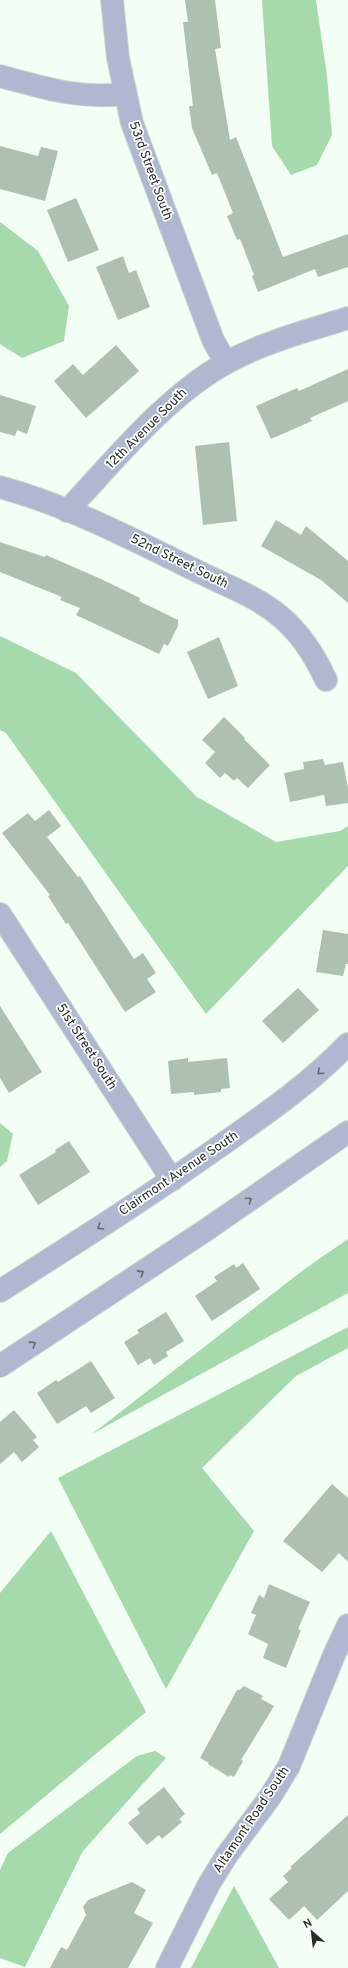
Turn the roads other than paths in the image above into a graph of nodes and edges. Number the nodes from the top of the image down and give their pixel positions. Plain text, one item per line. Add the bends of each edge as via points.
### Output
1 (112, 0) edge
2 (0, 76) edge
3 (124, 94) junction
4 (348, 318) edge
5 (226, 363) junction
6 (0, 487) edge
7 (67, 511) junction
8 (326, 680) dead end
9 (0, 914) edge
10 (348, 1044) edge
11 (348, 1132) edge
12 (172, 1180) junction
13 (0, 1292) edge
14 (0, 1366) edge
15 (348, 1625) edge
16 (166, 1968) edge

1 - 3 street, 53rd Street South
2 - 3 street via 73,95
3 - 5 street, 53rd Street South via 141,151 213,340
4 - 5 street, 12th Avenue South via 271,344
5 - 7 street, 12th Avenue South via 204,376 163,410
6 - 7 street, 52nd Street South
7 - 8 street, 52nd Street South via 131,538 264,605 295,630 318,662
9 - 12 street, 51st Street South
10 -> 12 street, Clairmont Avenue South via 293,1095
14 -> 11 street via 206,1230
12 -> 13 street, Clairmont Avenue South
15 - 16 street, Altamont Road South via 289,1766 270,1798 216,1872

